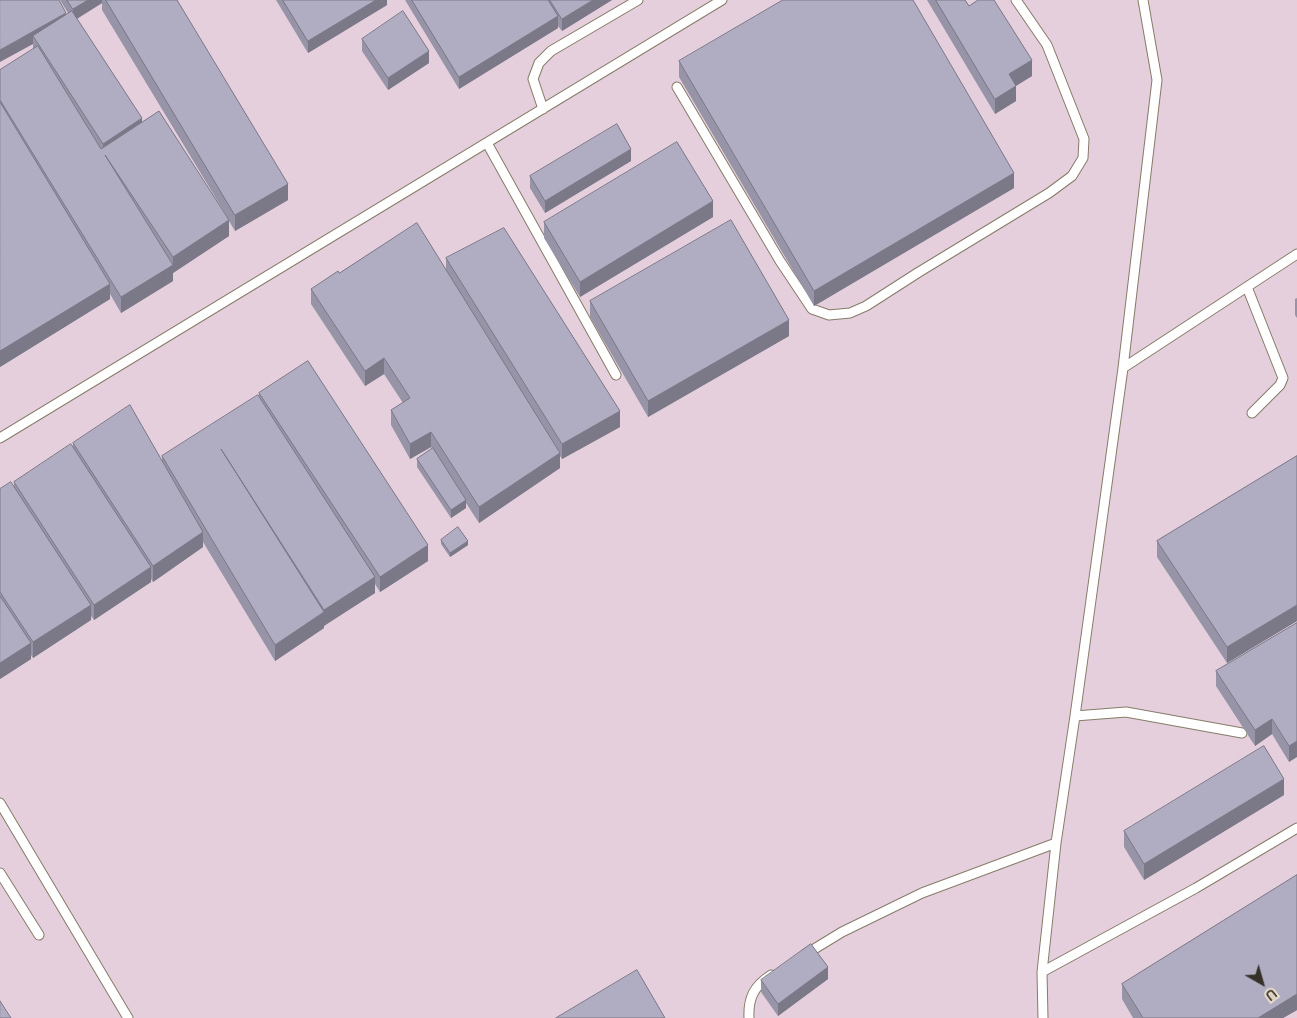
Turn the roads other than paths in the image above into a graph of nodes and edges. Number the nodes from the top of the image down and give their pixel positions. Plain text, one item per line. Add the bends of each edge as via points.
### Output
1 (638, 0) edge
2 (722, 0) edge
3 (1016, 0) edge
4 (1143, 0) edge
5 (677, 87) dead end
6 (543, 109) junction
7 (487, 143) junction
8 (1297, 254) edge
9 (1246, 287) junction
10 (1122, 368) junction
11 (616, 375) dead end
12 (1252, 414) dead end
13 (0, 438) edge
14 (1075, 716) junction
15 (1242, 732) edge
16 (0, 803) edge
17 (1297, 828) edge
18 (1056, 842) junction
19 (0, 874) edge
20 (39, 935) dead end
21 (802, 956) edge
22 (777, 971) edge
23 (1042, 972) junction
24 (128, 1018) edge
25 (749, 1018) edge
26 (1043, 1018) edge

1 - 6 lane via 551,51 540,62 533,79
2 - 6 lane
3 - 5 lane via 1047,45 1084,139 1083,158 1072,176 1049,193 850,313 829,315 812,308 780,261
4 - 10 lane via 1157,80
6 - 7 lane
7 - 11 lane
7 - 13 lane
8 - 9 lane
9 - 10 lane
9 - 12 lane via 1283,378
10 - 14 lane
14 - 15 lane via 1126,712
14 - 18 lane
16 - 24 lane
17 - 23 lane via 1196,888
18 - 21 lane via 922,893 842,932
18 - 23 lane
19 - 20 lane
22 - 25 lane via 755,988
23 - 26 lane

